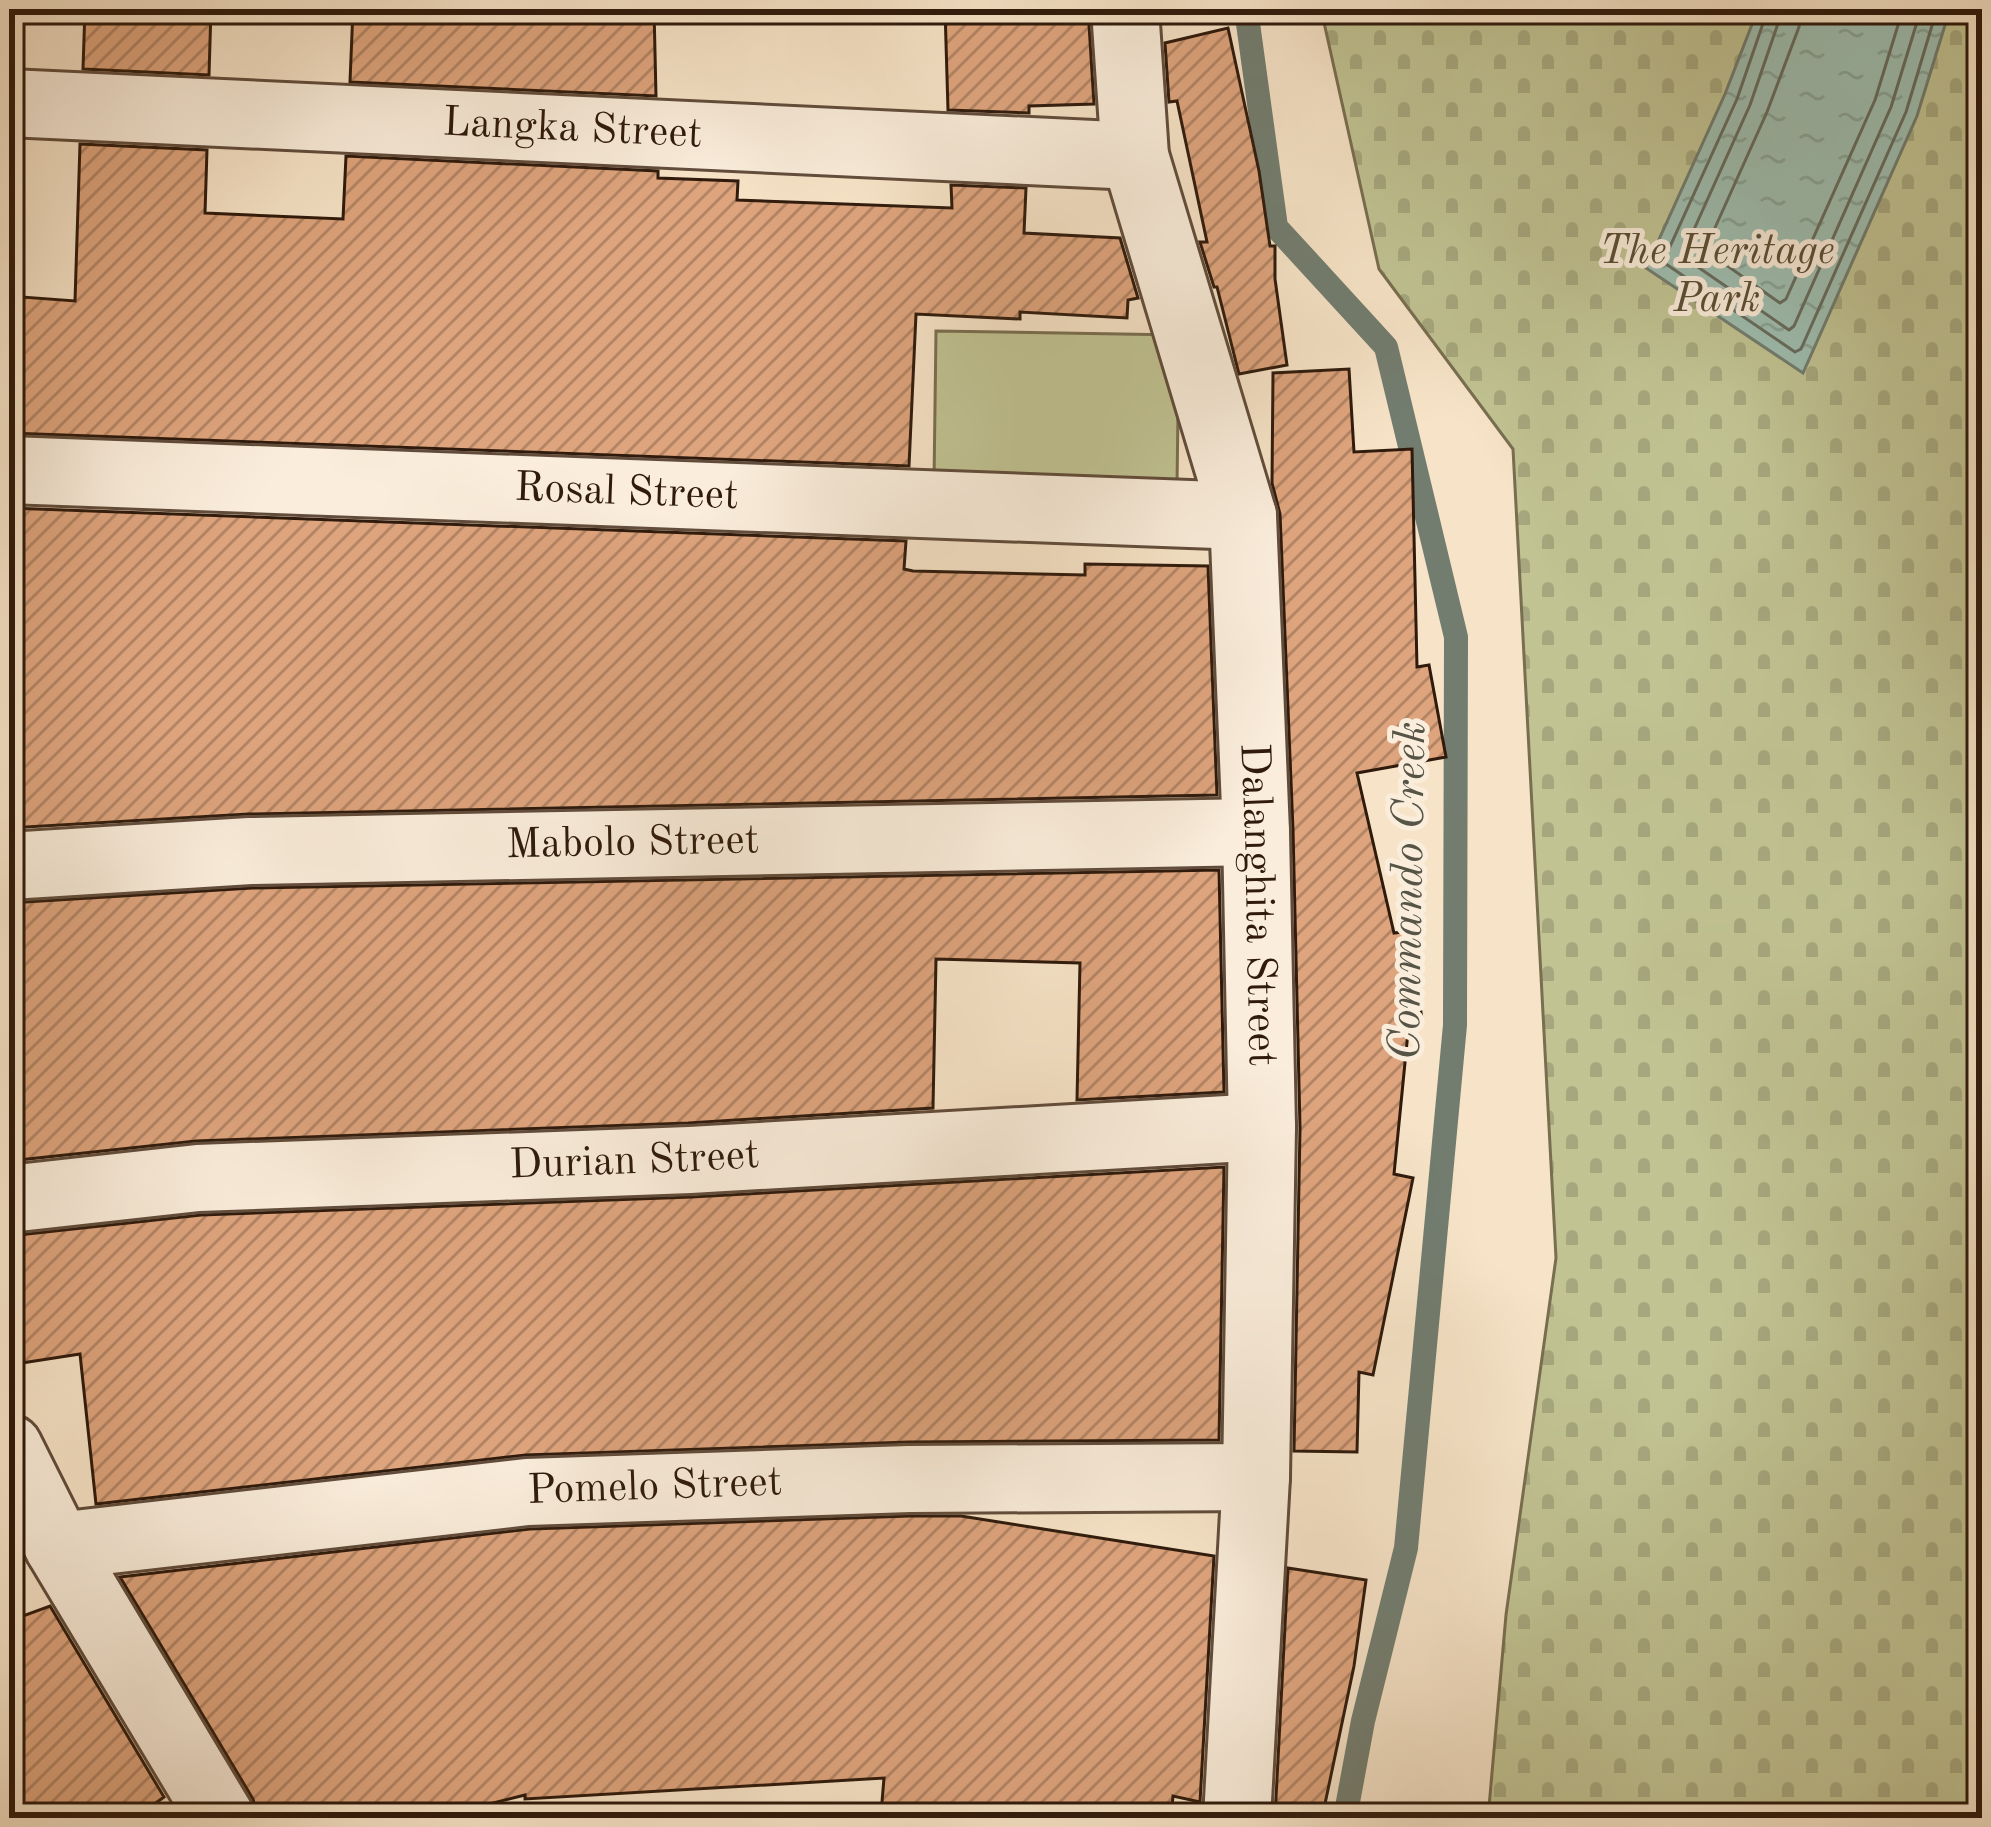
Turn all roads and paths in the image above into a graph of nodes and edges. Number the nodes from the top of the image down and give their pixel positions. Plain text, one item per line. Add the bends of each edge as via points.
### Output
1 (1125, 9) edge
2 (9, 103) edge
3 (1135, 156) junction
4 (9, 470) edge
5 (1243, 516) junction
6 (1256, 832) junction
7 (9, 866) edge
8 (1262, 1127) junction
9 (9, 1199) edge
10 (9, 1448) edge
11 (1256, 1477) junction
12 (58, 1546) junction
13 (221, 1818) edge
14 (1237, 1818) edge

1 - 3 street, Dalanghita Street
2 - 3 street, Langka Street
3 - 5 street, Dalanghita Street
4 - 5 street, Rosal Street
5 - 6 street, Dalanghita Street
6 - 7 street, Mabolo Street via 250,851
6 - 8 street, Dalanghita Street
8 - 9 street, Durian Street via 198,1178
8 - 11 street, Dalanghita Street
10 - 12 street
11 - 12 street, Pomelo Street via 527,1492
11 - 14 street, Dalanghita Street
12 - 13 street

